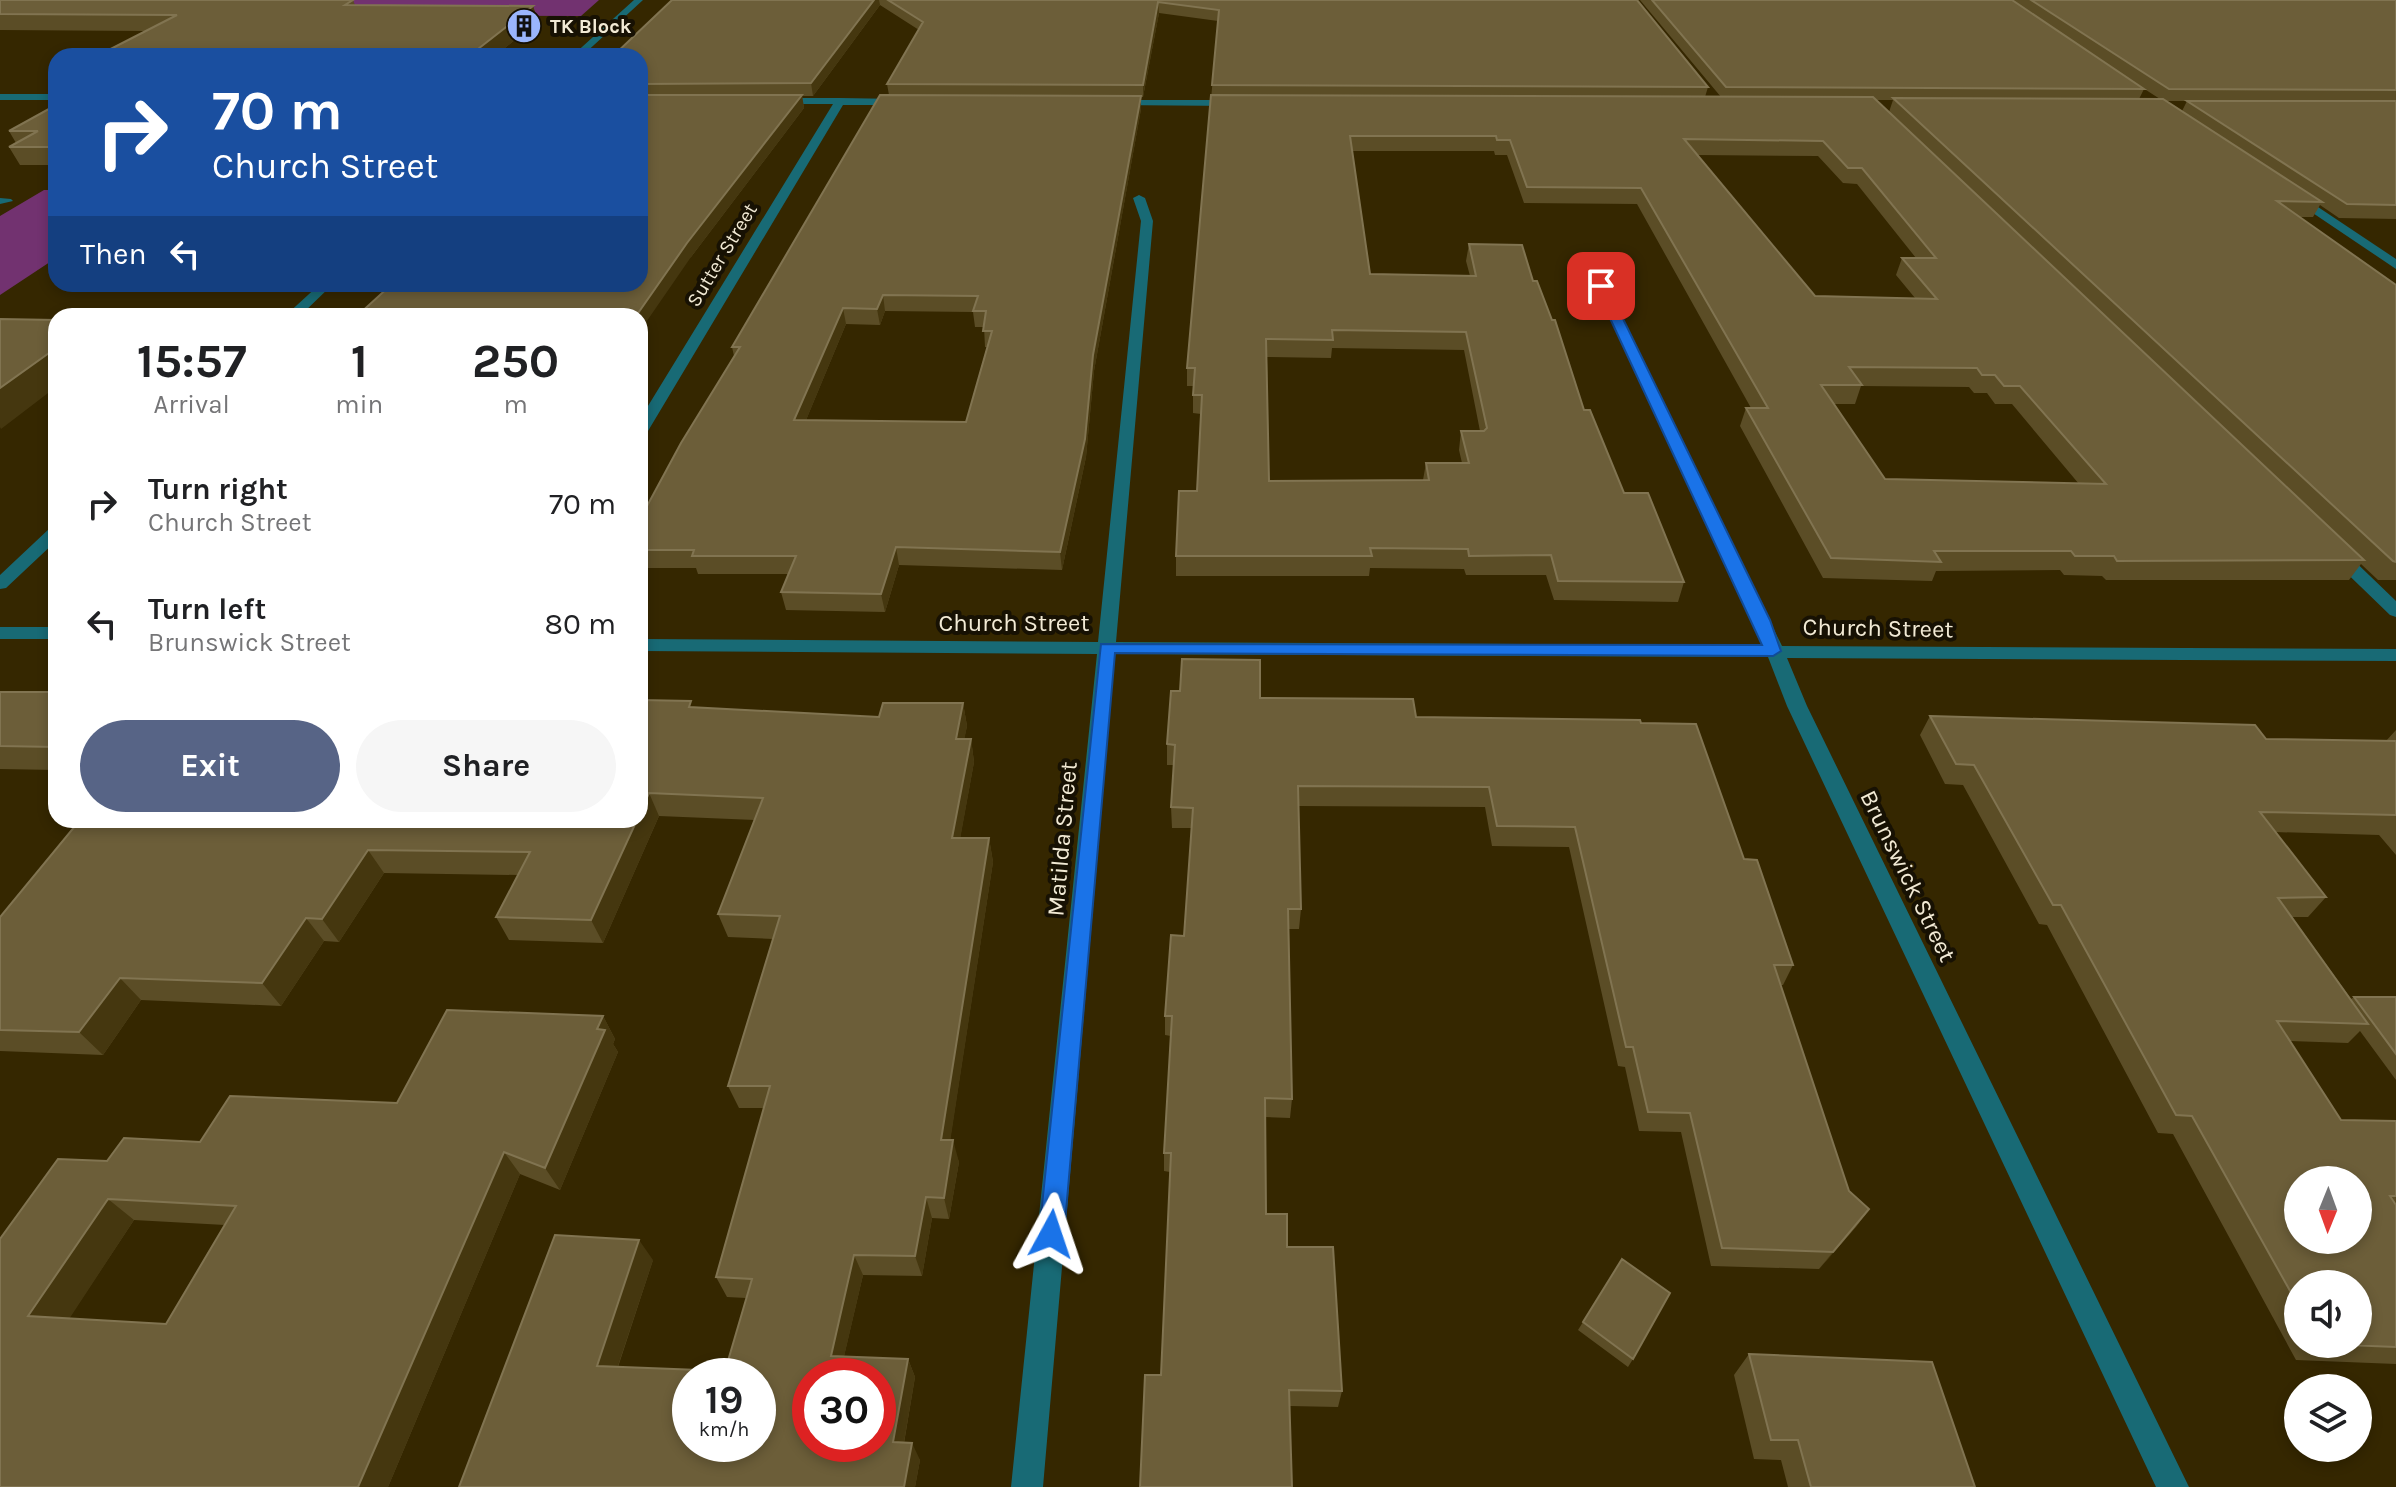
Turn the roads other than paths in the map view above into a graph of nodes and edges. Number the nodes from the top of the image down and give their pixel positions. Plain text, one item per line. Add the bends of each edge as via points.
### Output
1 (639, 0) edge
2 (586, 48) edge
3 (0, 97) edge
4 (32, 97) junction
5 (48, 97) edge
6 (763, 101) edge
7 (840, 101) junction
8 (920, 102) edge
9 (1096, 103) edge
10 (1256, 104) edge
11 (7, 110) dead end
12 (2282, 189) edge
13 (1139, 198) dead end
14 (2396, 265) edge
15 (1601, 286) dead end
16 (318, 292) edge
17 (301, 308) edge
18 (648, 418) edge
19 (48, 539) edge
20 (2328, 545) edge
21 (0, 584) edge
22 (2396, 611) edge
23 (0, 633) edge
24 (48, 633) edge
25 (648, 645) edge
26 (1107, 648) junction
27 (1773, 651) junction
28 (2396, 655) edge
29 (1027, 1487) edge
30 (2173, 1487) edge

1 - 2 street
3 - 4 street
4 - 5 street
4 - 11 street
6 - 7 street
7 - 8 street
7 - 18 street, Sutter Street
9 - 10 street
12 - 14 street
13 - 26 street, Matilda Street via 1147,221
15 - 27 street, Brunswick Street
16 - 17 street
19 - 21 street
20 - 22 street
23 - 24 street
25 - 26 street, Church Street
26 - 27 street, Church Street
26 - 29 street, Matilda Street
27 - 28 street, Church Street
27 - 30 street, Brunswick Street

